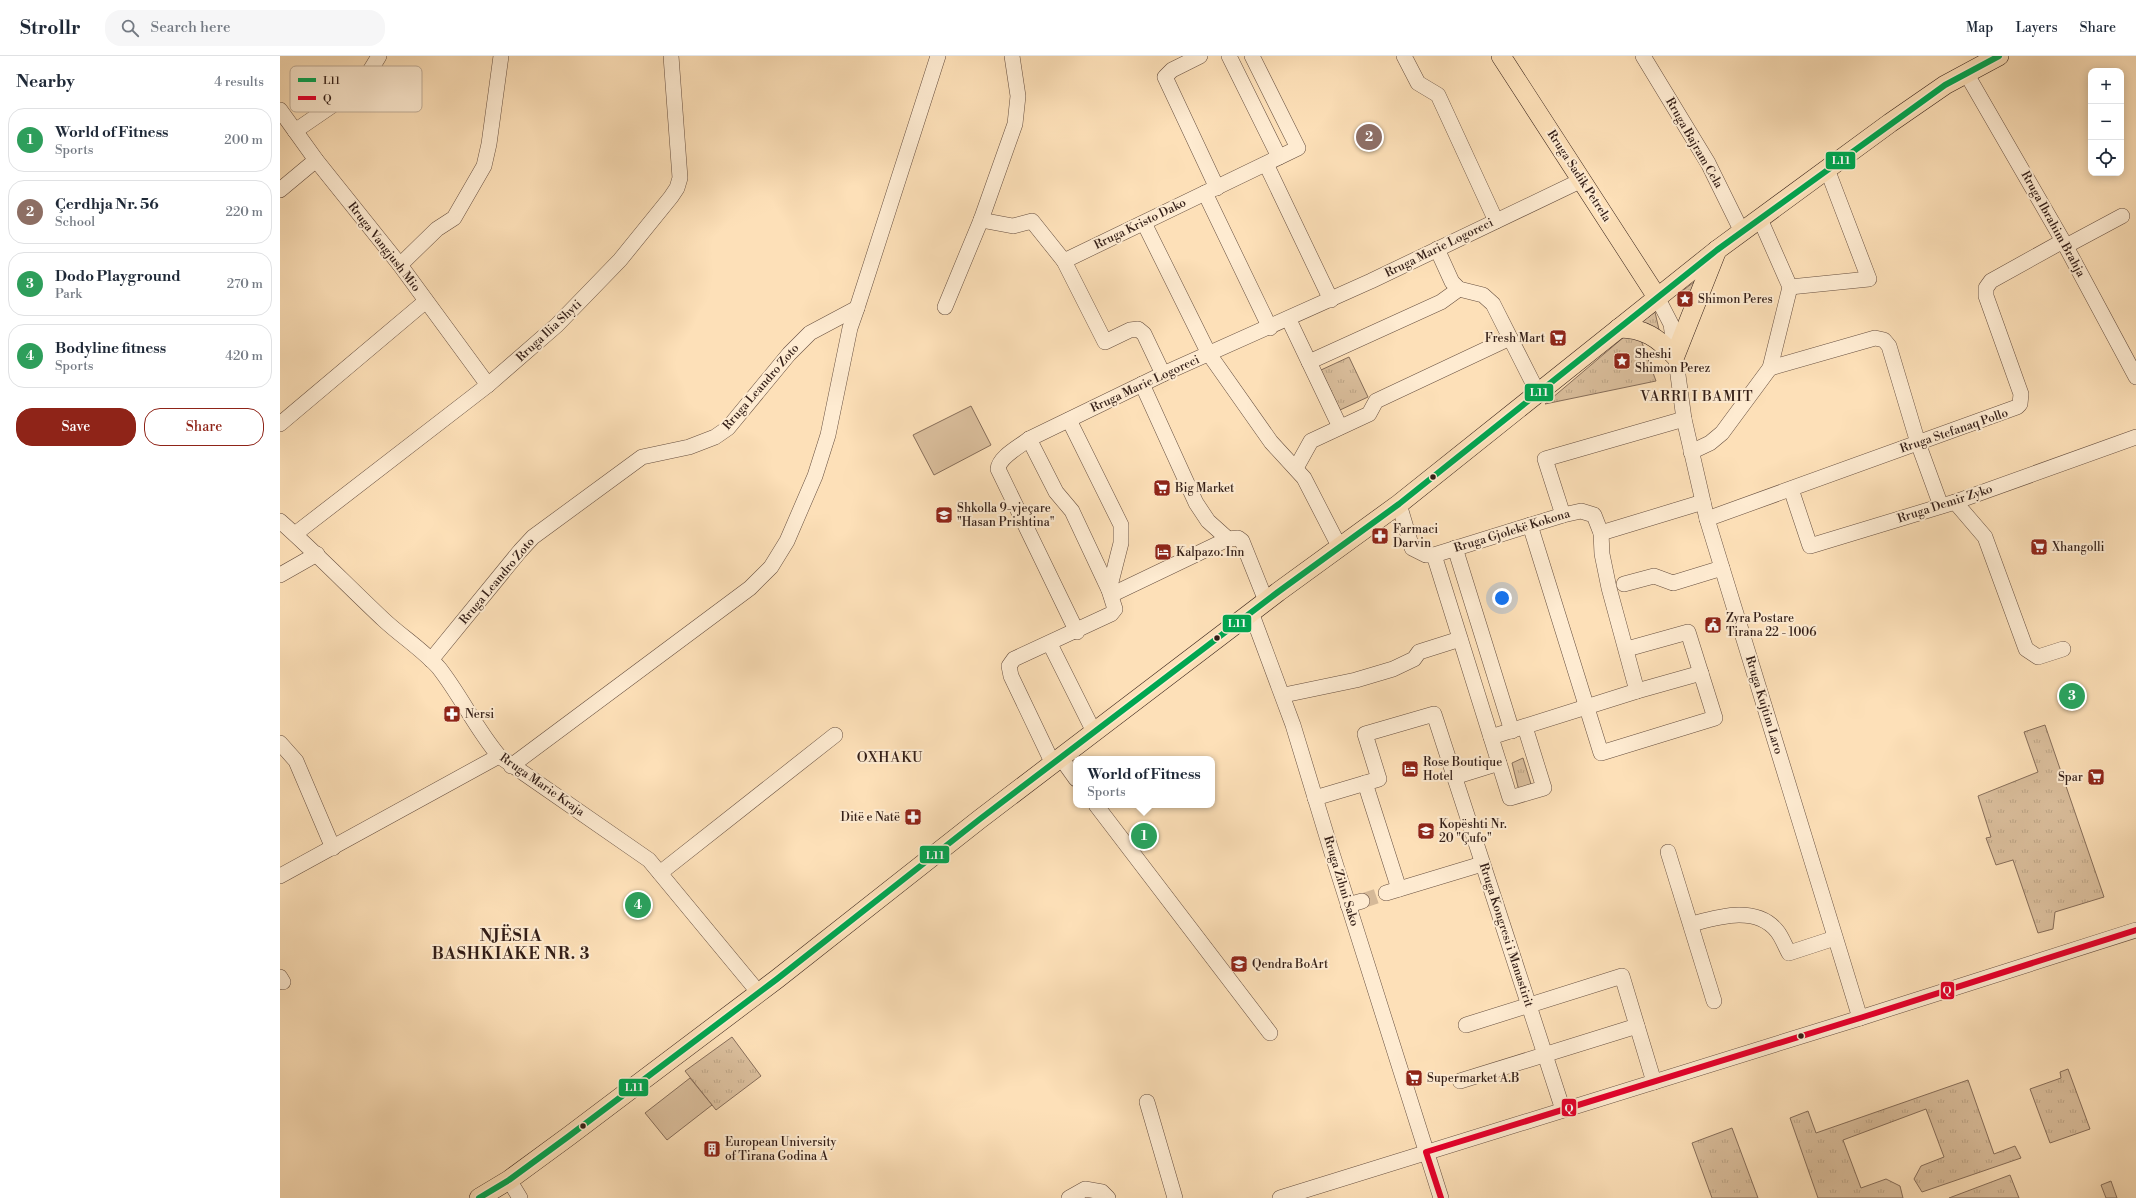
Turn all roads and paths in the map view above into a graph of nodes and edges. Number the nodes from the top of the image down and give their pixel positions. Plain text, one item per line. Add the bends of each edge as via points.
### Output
1 (379, 56) edge
2 (501, 56) edge
3 (672, 56) edge
4 (938, 56) edge
5 (1012, 56) edge
6 (1200, 56) edge
7 (1229, 56) edge
8 (1252, 56) edge
9 (1404, 56) edge
10 (1501, 56) edge
11 (1643, 56) edge
12 (1997, 56) edge
13 (373, 66) edge
14 (1966, 73) junction
15 (280, 110) edge
16 (323, 112) edge
17 (295, 131) junction
18 (1280, 157) junction
19 (316, 160) junction
20 (1266, 164) junction
21 (1827, 169) junction
22 (1582, 180) junction
23 (280, 190) edge
24 (1211, 190) junction
25 (2122, 216) dead end
26 (1760, 219) junction
27 (980, 220) junction
28 (1496, 221) junction
29 (1144, 223) junction
30 (1742, 232) junction
31 (2065, 244) junction
32 (1437, 249) junction
33 (1717, 250) junction
34 (1064, 261) junction
35 (400, 265) junction
36 (1790, 287) junction
37 (1460, 290) junction
38 (1657, 297) junction
39 (1331, 300) junction
40 (426, 301) junction
41 (945, 307) dead end
42 (857, 308) junction
43 (1289, 320) junction
44 (1270, 328) junction
45 (1619, 328) junction
46 (1510, 338) junction
47 (1209, 354) junction
48 (1675, 356) junction
49 (1309, 362) junction
50 (1770, 368) junction
51 (1163, 374) junction
52 (2136, 377) edge
53 (1142, 384) junction
54 (488, 385) junction
55 (1538, 393) junction
56 (1684, 418) junction
57 (1069, 420) junction
58 (280, 424) edge
59 (1340, 427) junction
60 (2136, 437) edge
61 (1030, 439) junction
62 (1918, 443) junction
63 (1691, 452) junction
64 (1296, 468) junction
65 (1791, 489) junction
66 (1703, 502) junction
67 (1398, 504) junction
68 (1948, 504) junction
69 (1562, 515) junction
70 (1707, 519) junction
71 (280, 521) edge
72 (1530, 525) junction
73 (1601, 533) junction
74 (295, 534) junction
75 (1228, 539) junction
76 (1339, 546) junction
77 (1455, 548) junction
78 (317, 554) junction
79 (1434, 555) junction
80 (1722, 568) junction
81 (280, 574) edge
82 (1624, 584) dead end
83 (1110, 592) junction
84 (1259, 607) junction
85 (1077, 632) junction
86 (1460, 640) junction
87 (1050, 644) junction
88 (1626, 649) junction
89 (2063, 649) dead end
90 (431, 660) junction
91 (1701, 673) junction
92 (1637, 691) junction
93 (1284, 695) junction
94 (1587, 708) junction
95 (1519, 729) junction
96 (1094, 732) junction
97 (835, 735) dead end
98 (1491, 737) junction
99 (280, 742) edge
100 (498, 756) junction
101 (1057, 761) junction
102 (1499, 763) junction
103 (510, 766) junction
104 (1073, 776) edge
105 (1454, 776) junction
106 (1366, 783) junction
107 (1315, 798) junction
108 (1098, 808) edge
109 (333, 848) junction
110 (1668, 852) dead end
111 (1482, 864) junction
112 (660, 873) junction
113 (280, 876) edge
114 (1692, 924) junction
115 (2136, 930) edge
116 (1835, 938) junction
117 (759, 993) junction
118 (1714, 1001) dead end
119 (1529, 1006) junction
120 (1860, 1018) junction
121 (1466, 1025) dead end
122 (1637, 1026) junction
123 (1270, 1033) dead end
124 (1544, 1055) junction
125 (1460, 1081) dead end
126 (1654, 1082) junction
127 (1147, 1102) dead end
128 (1562, 1110) junction
129 (1426, 1152) junction
130 (509, 1180) junction
131 (1286, 1197) edge
132 (479, 1198) edge
133 (520, 1198) edge
134 (1069, 1198) edge
135 (1108, 1198) edge
136 (1175, 1198) edge
137 (1441, 1198) edge

1 - 13 street
2 - 35 street via 484,166 454,218 437,229
3 - 54 street, Rruga Ilia Shyti via 680,160 677,188 611,270 557,325
4 - 42 street
5 - 27 street via 1018,96 1015,124
6 - 24 street via 1172,70 1166,78
7 - 18 street
8 - 18 street, Rruga Kristo Dako via 1298,148
9 - 28 street via 1418,83 1438,95
10 - 22 main road, Rruga Sadik Petrela
11 - 30 street, Rruga Bajram Cela via 1708,163
12 - 14 main road
14 - 21 main road via 1890,123
14 - 31 street, Rruga Ibrahim Brahja
15 - 17 street, Rruga Vangjush Mio
16 - 17 street
17 - 19 street, Rruga Vangjush Mio
18 - 20 street, Rruga Kristo Dako
19 - 23 street
19 - 35 street, Rruga Vangjush Mio
20 - 24 street, Rruga Kristo Dako
20 - 39 street
21 - 26 main road
21 - 36 street via 1869,279
22 - 28 street, Rruga Marie Logoreci
22 - 38 main road, Rruga Sadik Petrela
24 - 29 street, Rruga Kristo Dako
24 - 44 street
25 - 31 street
26 - 30 main road
26 - 36 street
27 - 34 street via 1013,226 1032,221
27 - 41 street
28 - 32 street, Rruga Marie Logoreci
29 - 34 street, Rruga Kristo Dako
29 - 47 street
30 - 33 main road
31 - 52 street, Rruga Ibrahim Brahja
31 - 62 street, Rruga Stefanaq Pollo via 1991,281 1986,288 1986,296 2022,394 2020,404 2013,410
32 - 37 street via 1452,282
32 - 39 street, Rruga Marie Logoreci
33 - 38 main road
33 - 48 main road
34 - 51 street via 1105,342 1130,330 1138,329 1144,334
35 - 40 street, Rruga Vangjush Mio
36 - 50 street
37 - 46 street via 1483,295 1493,304
37 - 49 street via 1441,302
38 - 45 main road
38 - 48 street, Rruga Kujtim Laro via 1671,324
39 - 43 street, Rruga Marie Logoreci
40 - 54 street, Rruga Vangjush Mio
40 - 58 street
42 - 90 street, Rruga Leandro Zoto via 810,333 789,354 728,428 715,437 689,447 642,457 533,538
42 - 103 street via 850,328 828,435 815,476 787,541 770,567 750,588
43 - 44 street, Rruga Marie Logoreci
43 - 49 street
44 - 47 street, Rruga Marie Logoreci
45 - 48 main road via 1632,328 1650,334 1665,344
45 - 55 main road
46 - 55 street
46 - 59 street via 1376,401 1369,414
47 - 51 street, Rruga Marie Logoreci
47 - 64 street via 1271,442
48 - 56 street, Rruga Kujtim Laro
49 - 59 street
50 - 62 street via 1875,338 1884,340 1889,346
50 - 63 street via 1722,432 1710,443
51 - 53 street, Rruga Marie Logoreci
53 - 57 street, Rruga Marie Logoreci
53 - 75 street via 1196,503 1208,521
54 - 74 street, Rruga Ilia Shyti
55 - 67 main road
56 - 63 street, Rruga Kujtim Laro
56 - 69 street via 1545,459
57 - 61 street, Rruga Marie Logoreci
57 - 83 street via 1120,526 1121,543
59 - 64 street via 1312,441
60 - 68 street, Rruga Demir Zyko
61 - 83 street via 1056,492 1072,510
61 - 85 street, Rruga Marie Logoreci via 1016,451 1003,457 998,463 998,469
62 - 65 street, Rruga Stefanaq Pollo
62 - 68 street
63 - 66 street, Rruga Kujtim Laro
64 - 76 street via 1311,490
65 - 68 street, Rruga Demir Zyko via 1810,546
65 - 70 street, Rruga Stefanaq Pollo
66 - 70 street, Rruga Kujtim Laro
66 - 73 street
67 - 76 main road
67 - 79 street via 1412,548
68 - 89 street via 1985,537 2026,649 2038,657
69 - 72 street, Rruga Gjolekë Kokona
69 - 73 street, Rruga Gjolekë Kokona via 1581,511 1590,513 1596,519
70 - 80 street, Rruga Kujtim Laro
71 - 74 street, Rruga Marie Kraja
72 - 77 street, Rruga Gjolekë Kokona
72 - 94 street
73 - 88 street, Rruga Gjolekë Kokona via 1602,554 1609,588
74 - 78 street, Rruga Marie Kraja
75 - 83 street
75 - 84 street, Rruga Zihni Sako via 1238,538 1242,542
76 - 84 main road
77 - 79 street, Rruga Gjolekë Kokona
77 - 95 street
78 - 81 street
78 - 90 street, Rruga Marie Kraja
79 - 86 street
80 - 82 street via 1673,583 1654,576
80 - 116 street, Rruga Kujtim Laro
83 - 85 street via 1115,609 1111,614
84 - 93 street, Rruga Zihni Sako
84 - 96 main road
85 - 87 street
86 - 93 street via 1419,652 1414,659 1394,669
86 - 98 street
87 - 96 street
87 - 101 street via 1014,659 1009,666 1011,678
88 - 91 street via 1688,632
88 - 92 street, Rruga Gjolekë Kokona
90 - 100 street, Rruga Marie Kraja via 467,707
91 - 92 street
91 - 94 street via 1715,718 1647,739 1601,753
92 - 94 street
93 - 107 street, Rruga Zihni Sako
94 - 95 street
95 - 98 street
95 - 102 street via 1544,788 1510,798
96 - 101 main road
97 - 112 street
98 - 102 street
99 - 109 street via 296,760
100 - 103 street, Rruga Marie Kraja
100 - 109 street
101 - 104 street
101 - 117 main road via 921,864
102 - 105 street
103 - 112 street, Rruga Marie Kraja via 639,852
105 - 106 street, Rruga Kongresi i Manastirit via 1434,714 1365,734 1379,779
105 - 111 street, Rruga Kongresi i Manastirit
106 - 107 street
106 - 111 street via 1392,892
107 - 129 street, Rruga Zihni Sako via 1355,903
108 - 123 street
109 - 113 street
110 - 114 street
111 - 119 street, Rruga Kongresi i Manastirit
112 - 117 street, Rruga Marie Kraja
114 - 116 street via 1728,915 1755,917 1770,924 1778,932 1789,953
114 - 118 street
115 - 120 street
116 - 120 street, Rruga Kujtim Laro
117 - 130 main road
119 - 121 street
119 - 122 street via 1622,976
119 - 124 street, Rruga Kongresi i Manastirit
120 - 126 street
122 - 124 street
122 - 126 street
124 - 125 street
124 - 128 street, Rruga Kongresi i Manastirit
126 - 128 street
127 - 136 street
128 - 129 street
129 - 131 street
129 - 137 street, Rruga Zihni Sako
130 - 132 main road
130 - 133 street
134 - 135 street via 1085,1189 1102,1192

